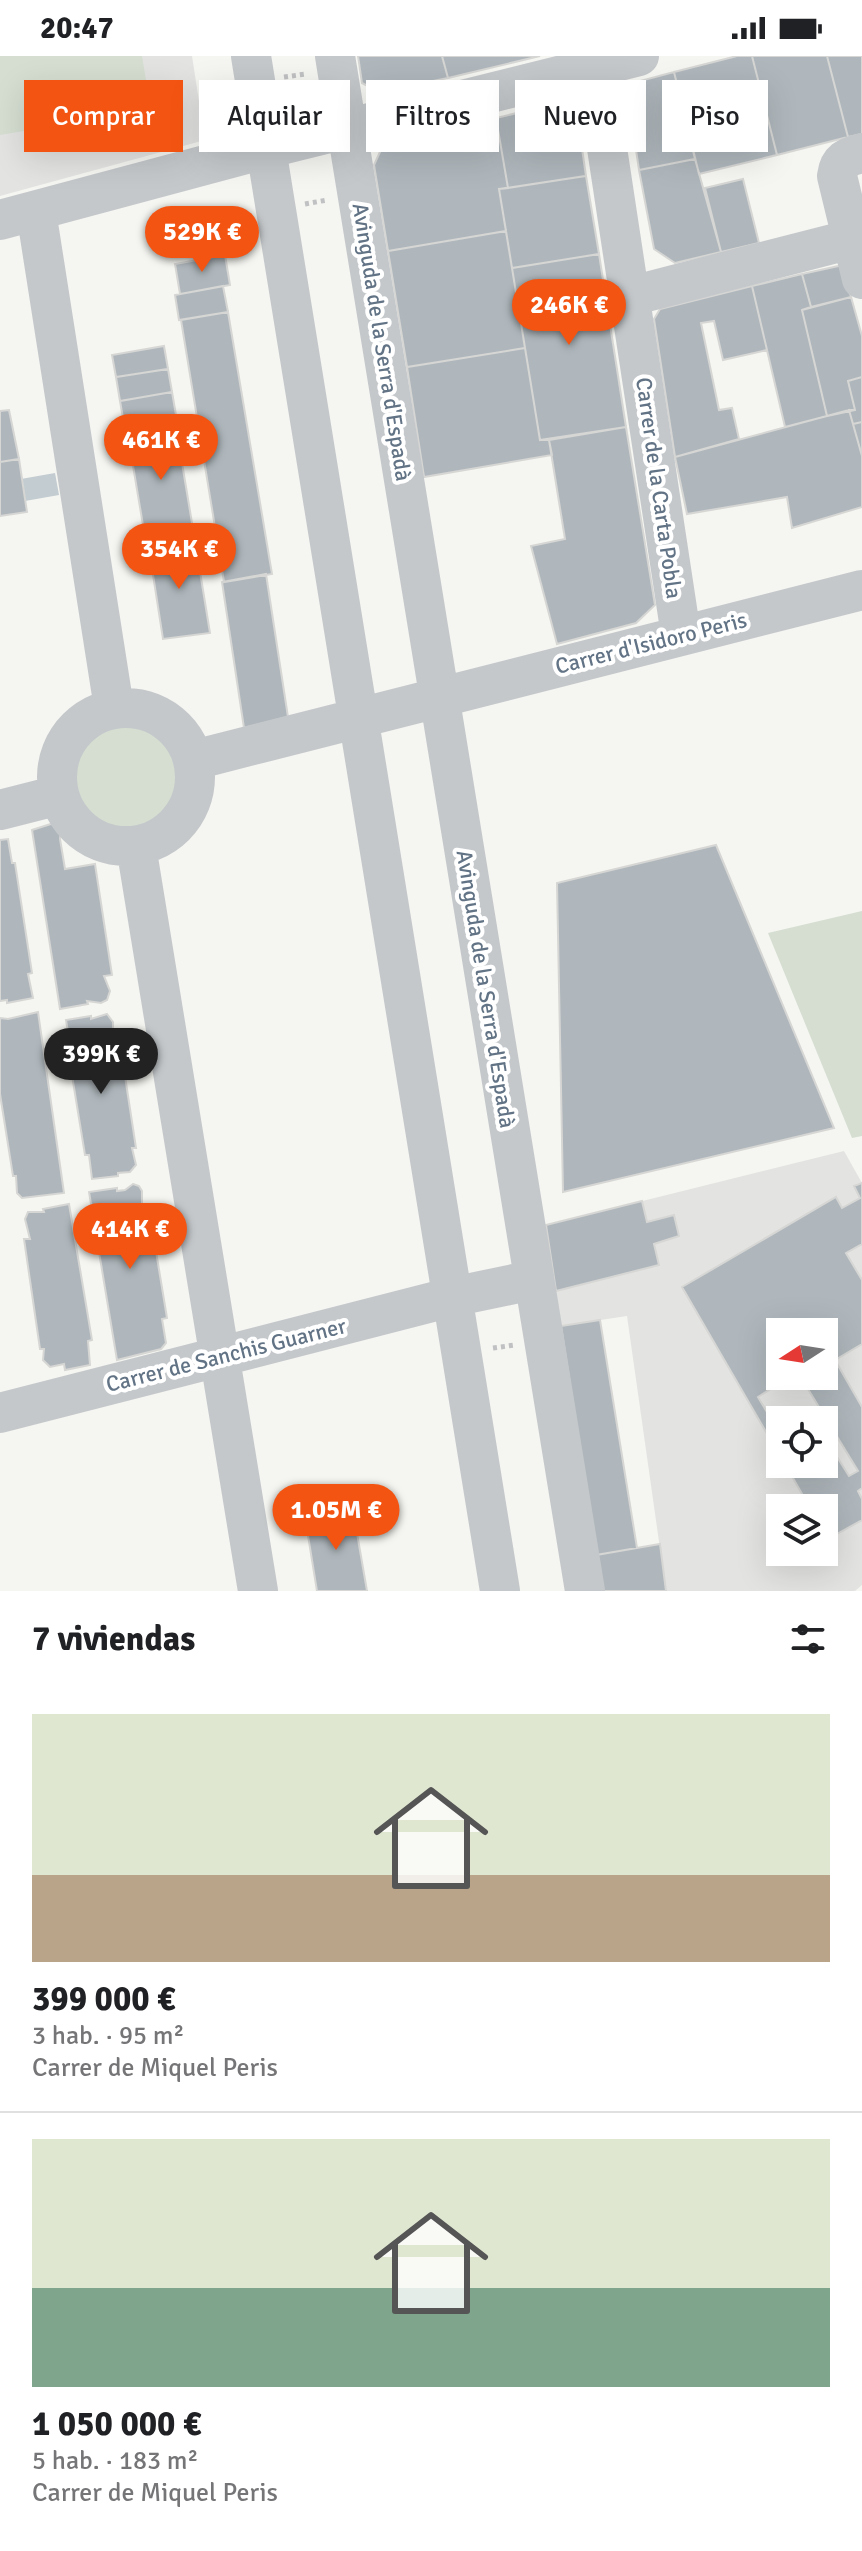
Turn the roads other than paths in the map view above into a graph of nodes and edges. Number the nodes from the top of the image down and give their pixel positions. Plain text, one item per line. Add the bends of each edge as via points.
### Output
1 (251, 56) edge
2 (335, 56) edge
3 (639, 56) edge
4 (594, 62) edge
5 (255, 80) edge
6 (340, 80) edge
7 (350, 128) edge
8 (350, 134) edge
9 (254, 152) edge
10 (265, 152) edge
11 (862, 153) edge
12 (18, 215) edge
13 (852, 239) junction
14 (862, 279) edge
15 (631, 296) junction
16 (862, 590) edge
17 (681, 635) junction
18 (441, 698) junction
19 (114, 708) junction
20 (358, 718) junction
21 (194, 760) junction
22 (59, 795) junction
23 (0, 810) edge
24 (136, 846) junction
25 (533, 1280) junction
26 (452, 1297) junction
27 (220, 1357) junction
28 (0, 1413) edge
29 (258, 1591) edge
30 (500, 1591) edge
31 (585, 1591) edge

1 - 5 street
2 - 6 street, Avinguda de la Serra d'Espadà
3 - 4 street
4 - 7 street
4 - 15 street, Carrer de la Carta Pobla
8 - 18 street, Avinguda de la Serra d'Espadà
9 - 12 street
10 - 20 street
11 - 13 street via 839,165 837,176
12 - 19 street
13 - 14 street
13 - 15 street
15 - 17 street, Carrer de la Carta Pobla
16 - 17 street, Carrer d'Isidoro Peris
17 - 18 street, Carrer d'Isidoro Peris
18 - 20 street
18 - 25 street, Avinguda de la Serra d'Espadà
19 - 21 street via 155,713 173,725
19 - 22 street via 92,715 74,730 62,749
20 - 21 street
20 - 26 street
21 - 24 street via 196,784 190,806 177,825
22 - 23 street
22 - 24 street via 67,814 96,840
24 - 27 street
25 - 26 street
25 - 31 street, Avinguda de la Serra d'Espadà
26 - 27 street, Carrer de Sanchis Guarner
26 - 30 street
27 - 28 street, Carrer de Sanchis Guarner
27 - 29 street

